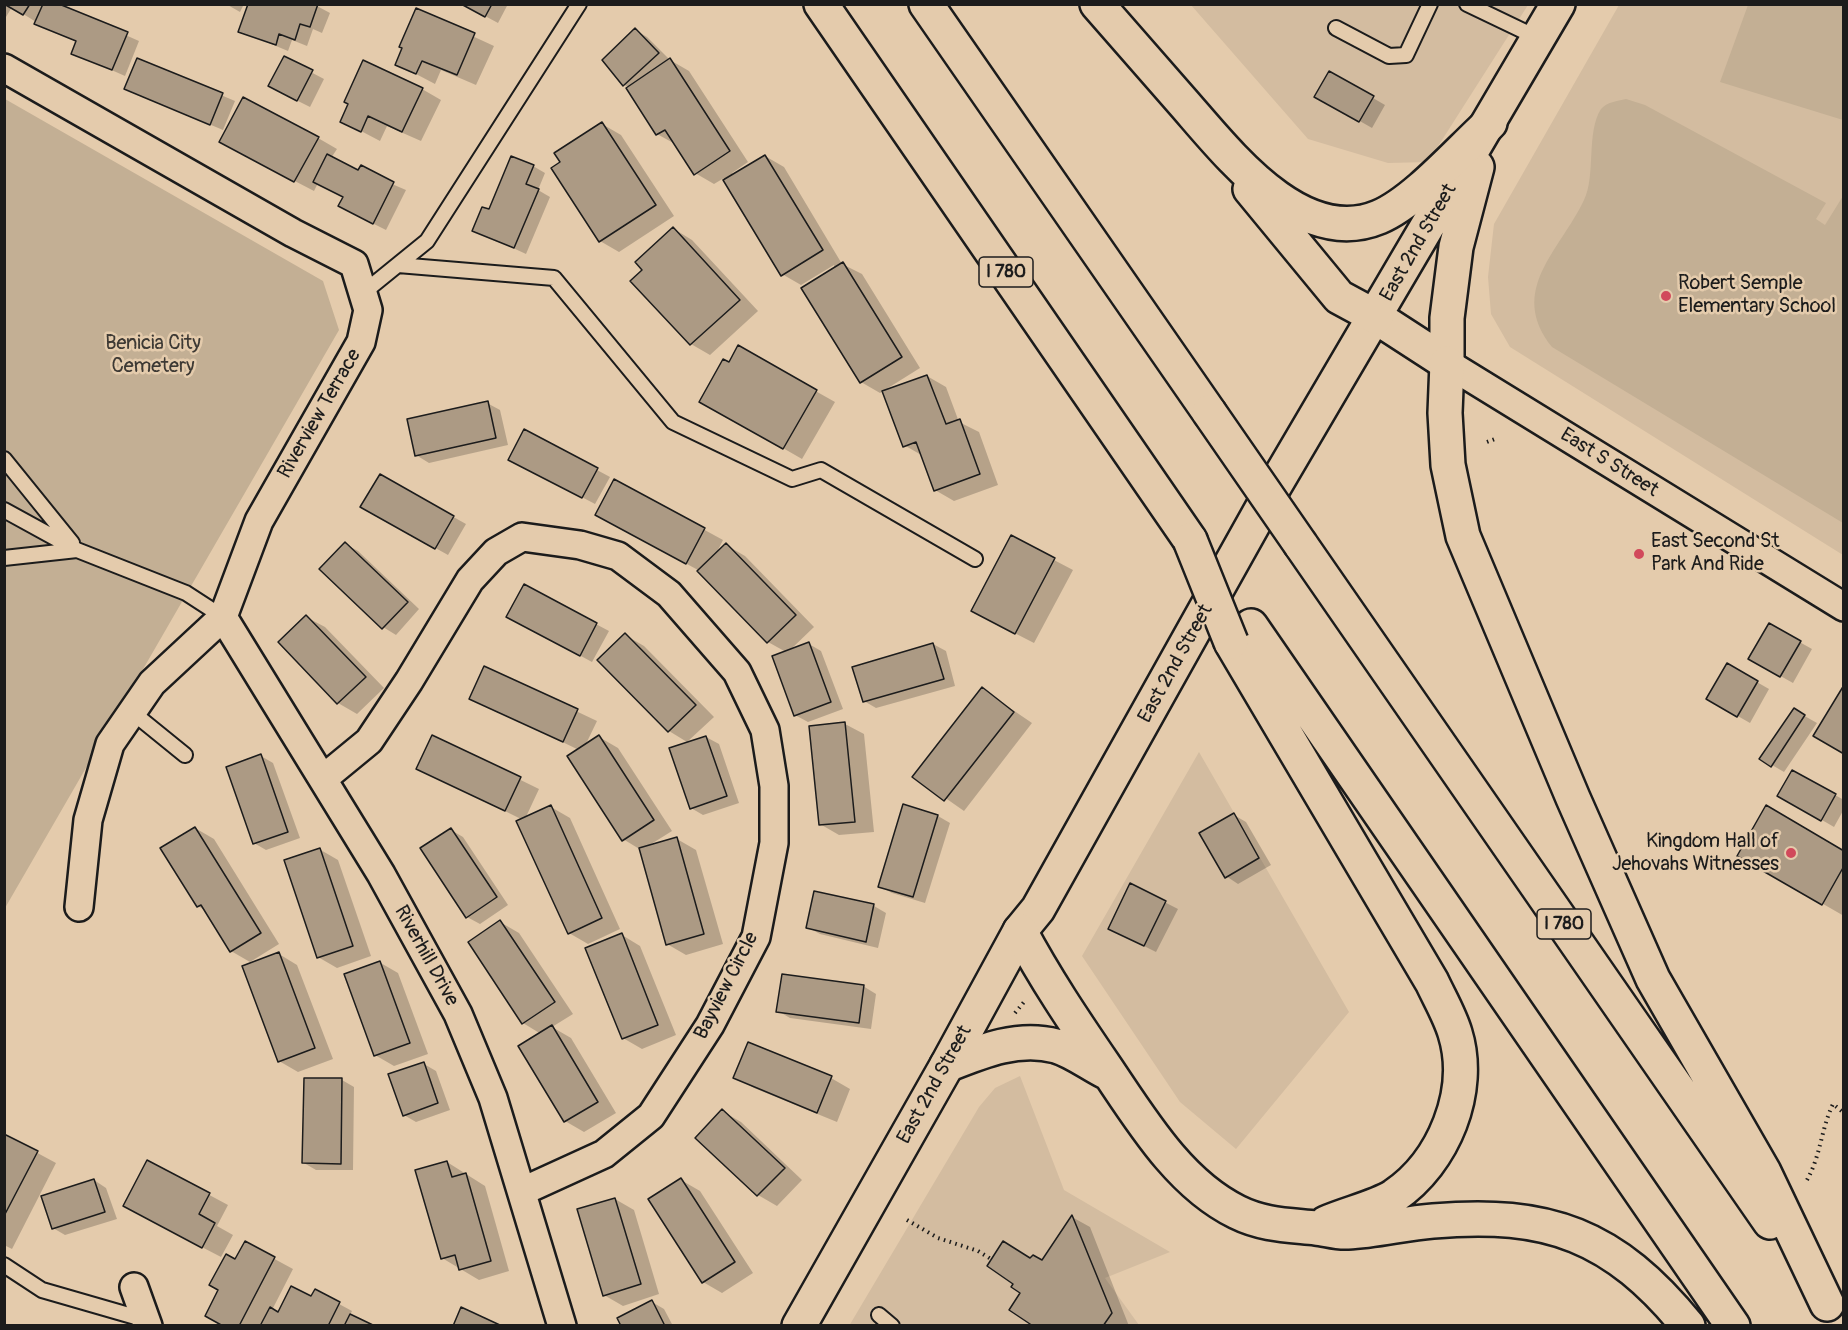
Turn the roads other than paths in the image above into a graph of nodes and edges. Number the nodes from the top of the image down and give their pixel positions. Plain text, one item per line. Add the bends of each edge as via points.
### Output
1 (579, 4) edge
2 (821, 4) edge
3 (926, 4) edge
4 (1097, 4) edge
5 (1430, 4) edge
6 (1467, 4) edge
7 (1558, 4) edge
8 (1336, 28) dead end
9 (1538, 38) junction
10 (4, 68) edge
11 (1490, 123) junction
12 (1241, 169) junction
13 (398, 265) junction
14 (363, 293) junction
15 (1376, 317) junction
16 (1447, 363) junction
17 (4, 459) edge
18 (4, 510) edge
19 (77, 550) junction
20 (4, 558) edge
21 (975, 559) dead end
22 (1844, 606) edge
23 (223, 617) junction
24 (1241, 634) junction
25 (132, 712) junction
26 (185, 755) dead end
27 (324, 778) junction
28 (79, 907) dead end
29 (1020, 931) junction
30 (947, 1065) junction
31 (1111, 1075) junction
32 (522, 1191) junction
33 (1315, 1228) junction
34 (4, 1265) edge
35 (134, 1287) dead end
36 (879, 1315) dead end
37 (1834, 1315) edge
38 (147, 1323) edge
39 (562, 1326) edge
40 (799, 1326) edge
41 (892, 1326) edge
42 (1688, 1326) edge
43 (1733, 1326) edge

1 - 13 lane via 427,241
2 - 24 main road, I 780, bridge via 1190,540
3 - 37 main road, I 780, bridge
4 - 12 main road
5 - 8 lane via 1406,55 1399,57 1389,56
6 - 9 lane
7 - 9 main road, East 2nd Street
9 - 11 main road, East 2nd Street
10 - 14 street, Riverview Terrace via 354,264
11 - 12 main road via 1413,194 1381,216 1359,223 1326,222 1294,208
11 - 15 main road, East 2nd Street
11 - 16 main road via 1456,247 1447,318
12 - 15 main road, East S Street via 1254,197 1339,297
13 - 14 lane
13 - 21 lane via 554,278 673,422 792,478 821,470
14 - 23 street, Riverview Terrace via 368,310 361,342 259,521
15 - 16 main road, East S Street
15 - 29 main road, East 2nd Street via 1274,487 1038,909
16 - 22 street, East S Street
16 - 37 main road via 1444,413 1448,465 1463,536 1653,979 1764,1173
17 - 19 lane
18 - 19 lane
19 - 20 lane
19 - 23 lane via 186,593
23 - 25 street, Riverview Terrace via 152,683
23 - 27 street, Riverhill Drive
24 - 33 main road via 1432,982 1455,1034 1461,1076 1451,1123 1428,1164 1394,1196
24 - 43 main road
25 - 26 lane
25 - 28 street, Riverview Terrace via 110,744 88,820
27 - 32 street, Riverhill Drive via 458,1014 493,1098
27 - 32 street, Bayview Circle via 369,741 470,580 496,552 522,537 580,545 618,556 669,594 742,682 765,730 774,786 774,843 756,937 710,1026 651,1116 604,1154
29 - 30 main road, East 2nd Street
29 - 31 main road via 1046,979
30 - 31 main road via 982,1051 1031,1042 1058,1047
30 - 40 main road, East 2nd Street
31 - 33 main road via 1152,1136 1200,1187 1236,1212 1261,1222
32 - 39 street, Riverhill Drive
33 - 42 main road via 1346,1232 1433,1221 1504,1218 1562,1229 1621,1258 1670,1303
34 - 38 lane via 42,1290
35 - 38 street
36 - 41 lane

